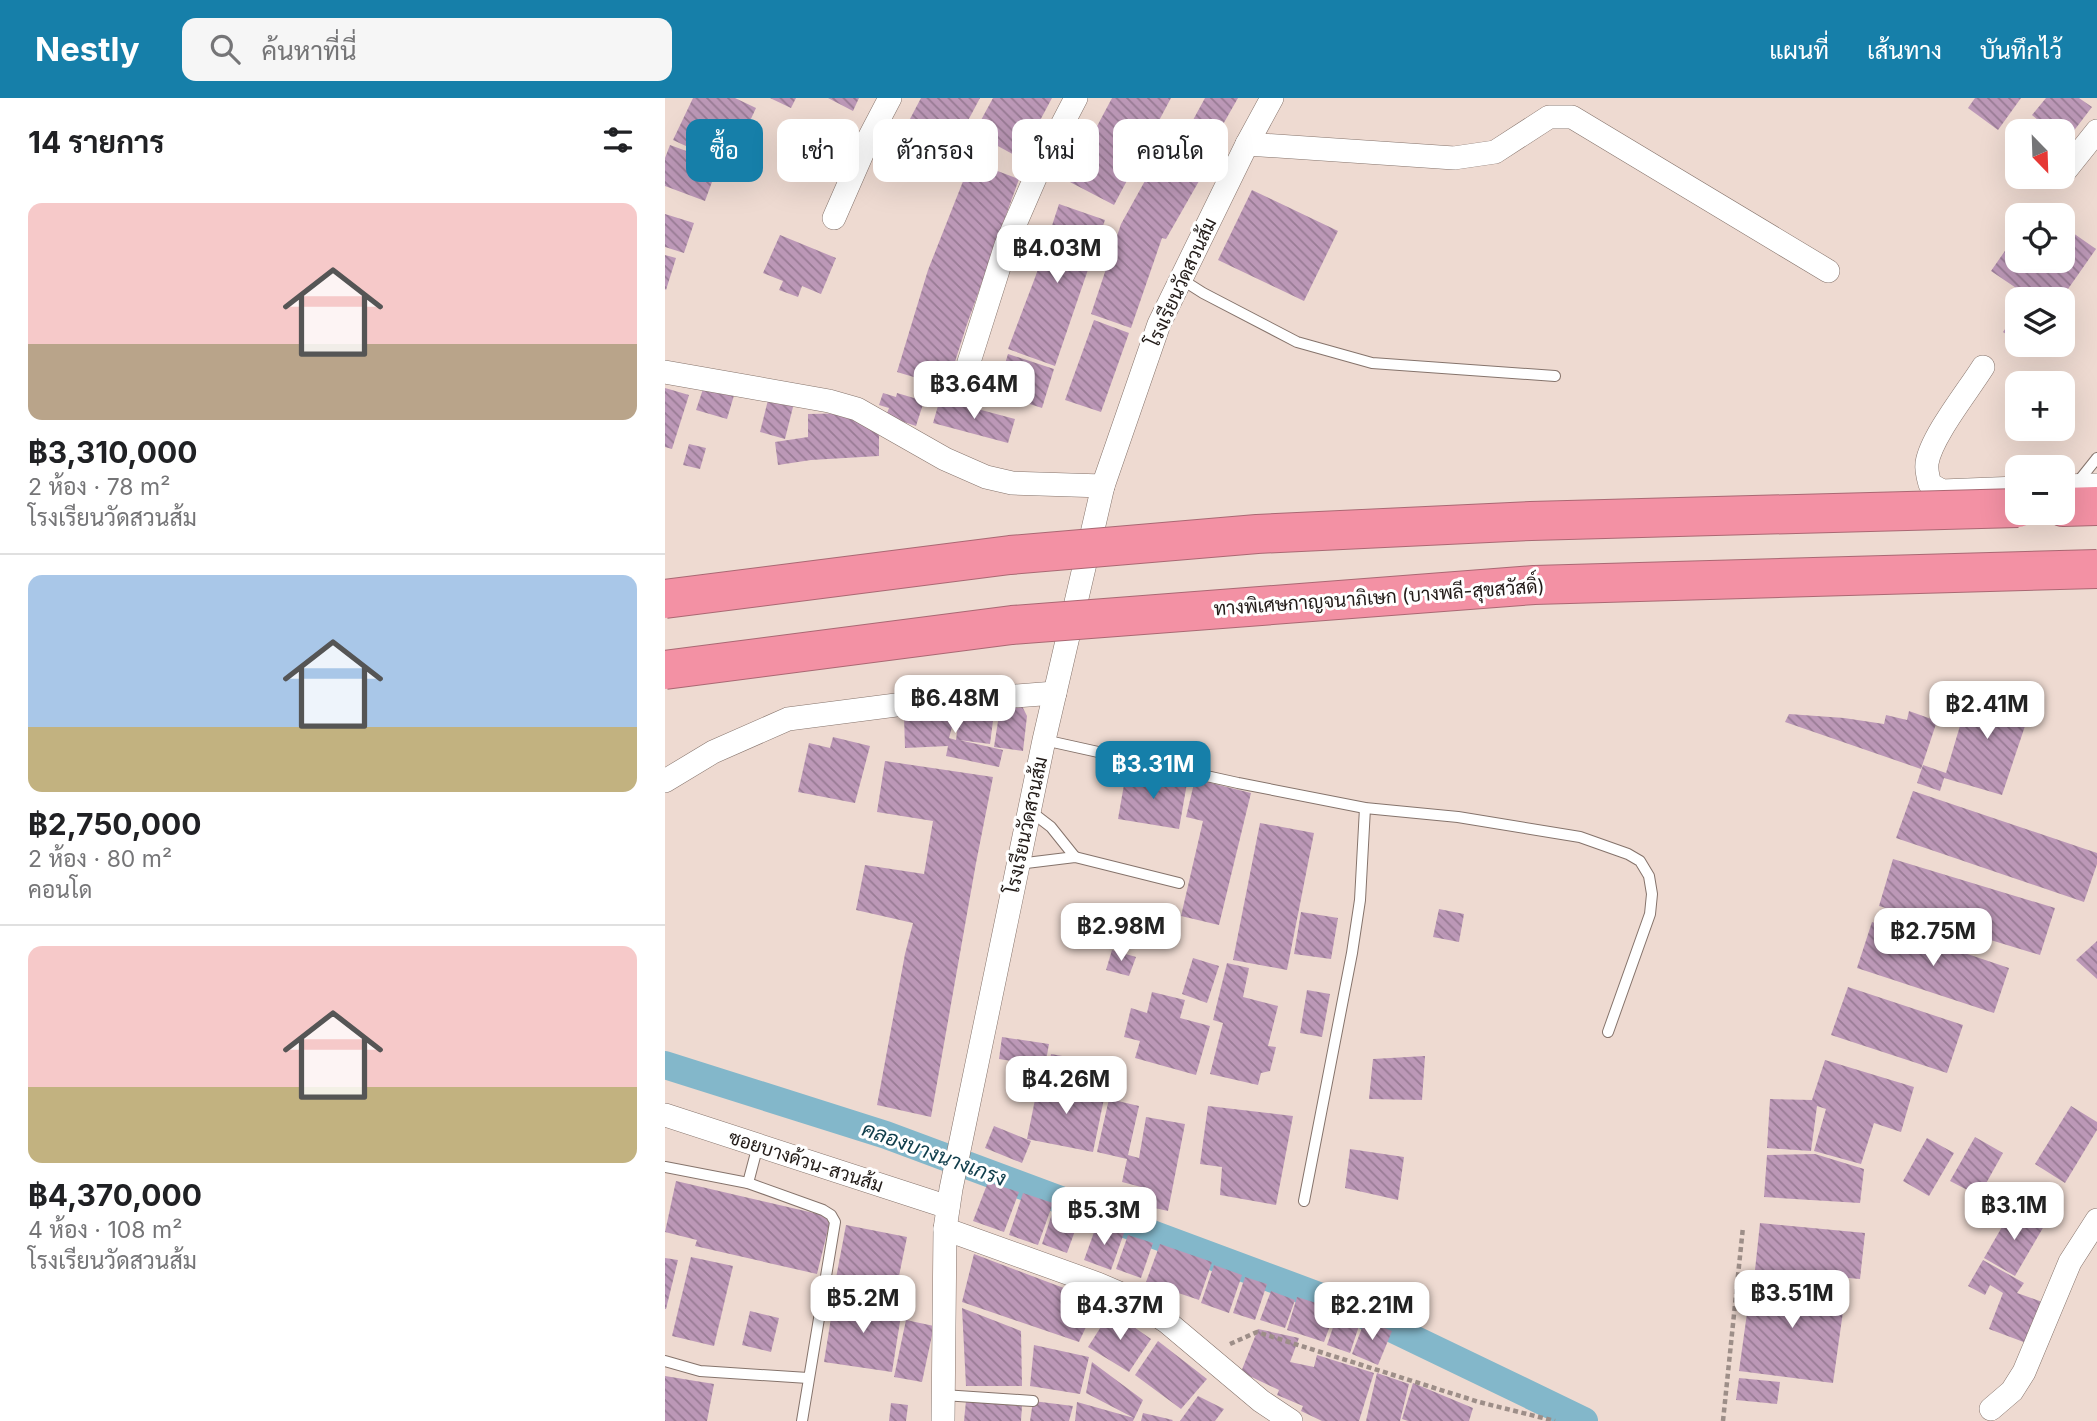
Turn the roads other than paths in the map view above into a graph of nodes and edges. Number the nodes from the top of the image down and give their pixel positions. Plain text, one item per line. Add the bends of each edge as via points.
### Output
1 (890, 98) edge
2 (1076, 98) edge
3 (1272, 98) edge
4 (2097, 131) edge
5 (1247, 144) junction
6 (2075, 158) edge
7 (834, 218) dead end
8 (1828, 271) dead end
9 (1181, 279) junction
10 (1983, 367) dead end
11 (665, 372) edge
12 (1555, 376) dead end
13 (963, 382) dead end
14 (2097, 458) edge
15 (1103, 486) junction
16 (2005, 489) edge
17 (2079, 494) edge
18 (2005, 508) edge
19 (2097, 569) edge
20 (665, 598) edge
21 (665, 670) edge
22 (1055, 693) junction
23 (1044, 740) junction
24 (665, 781) edge
25 (1365, 808) junction
26 (1029, 810) junction
27 (1075, 858) junction
28 (1018, 864) junction
29 (1179, 883) dead end
30 (1608, 1032) dead end
31 (665, 1115) edge
32 (758, 1145) junction
33 (665, 1167) edge
34 (748, 1183) junction
35 (1304, 1200) dead end
36 (948, 1208) junction
37 (2097, 1220) edge
38 (665, 1361) edge
39 (808, 1378) junction
40 (943, 1395) junction
41 (1033, 1401) dead end
42 (1991, 1409) dead end
43 (802, 1421) edge
44 (943, 1421) edge
45 (1291, 1421) edge

1 - 7 street
2 - 13 street via 1006,245
3 - 5 street, โรงเรียนวัดสวนส้ม
4 - 6 street
5 - 8 street via 1454,158 1495,152 1549,117 1572,117
5 - 9 street, โรงเรียนวัดสวนส้ม
9 - 12 lane via 1297,342 1372,363
9 - 15 street, โรงเรียนวัดสวนส้ม via 1159,324
10 - 16 street via 1937,438 1927,474 1930,484 1942,491
11 - 15 street via 857,409 986,477 1012,483
14 - 17 lane
15 - 22 street, โรงเรียนวัดสวนส้ม
18 - 20 highway, bridge via 1257,534 1010,555
19 - 21 highway, ทางพิเศษกาญจนาภิเษก (บางพลี-สุขสวัสดิ์), bridge via 1534,585 1012,625
22 - 23 street, โรงเรียนวัดสวนส้ม
22 - 24 street via 788,719 713,751
23 - 25 lane
23 - 26 street, โรงเรียนวัดสวนส้ม
25 - 30 lane via 1458,817 1580,837 1640,862 1649,876 1650,914
25 - 35 lane via 1352,953
26 - 27 lane via 1051,827
26 - 28 street, โรงเรียนวัดสวนส้ม
27 - 28 lane
27 - 29 lane
28 - 36 street, โรงเรียนวัดสวนส้ม
31 - 32 street, ซอยบางด้วน-สวนส้ม
32 - 34 lane
32 - 36 street, ซอยบางด้วน-สวนส้ม
33 - 34 lane
34 - 39 lane via 823,1210 835,1222
36 - 40 street, โรงเรียนวัดสวนส้ม
36 - 45 street, ซอยบางด้วน-สวนส้ม via 1133,1299
37 - 42 street via 2070,1262 2024,1372 2012,1391
38 - 39 lane via 700,1371
39 - 43 lane
40 - 41 lane
40 - 44 street, โรงเรียนวัดสวนส้ม

